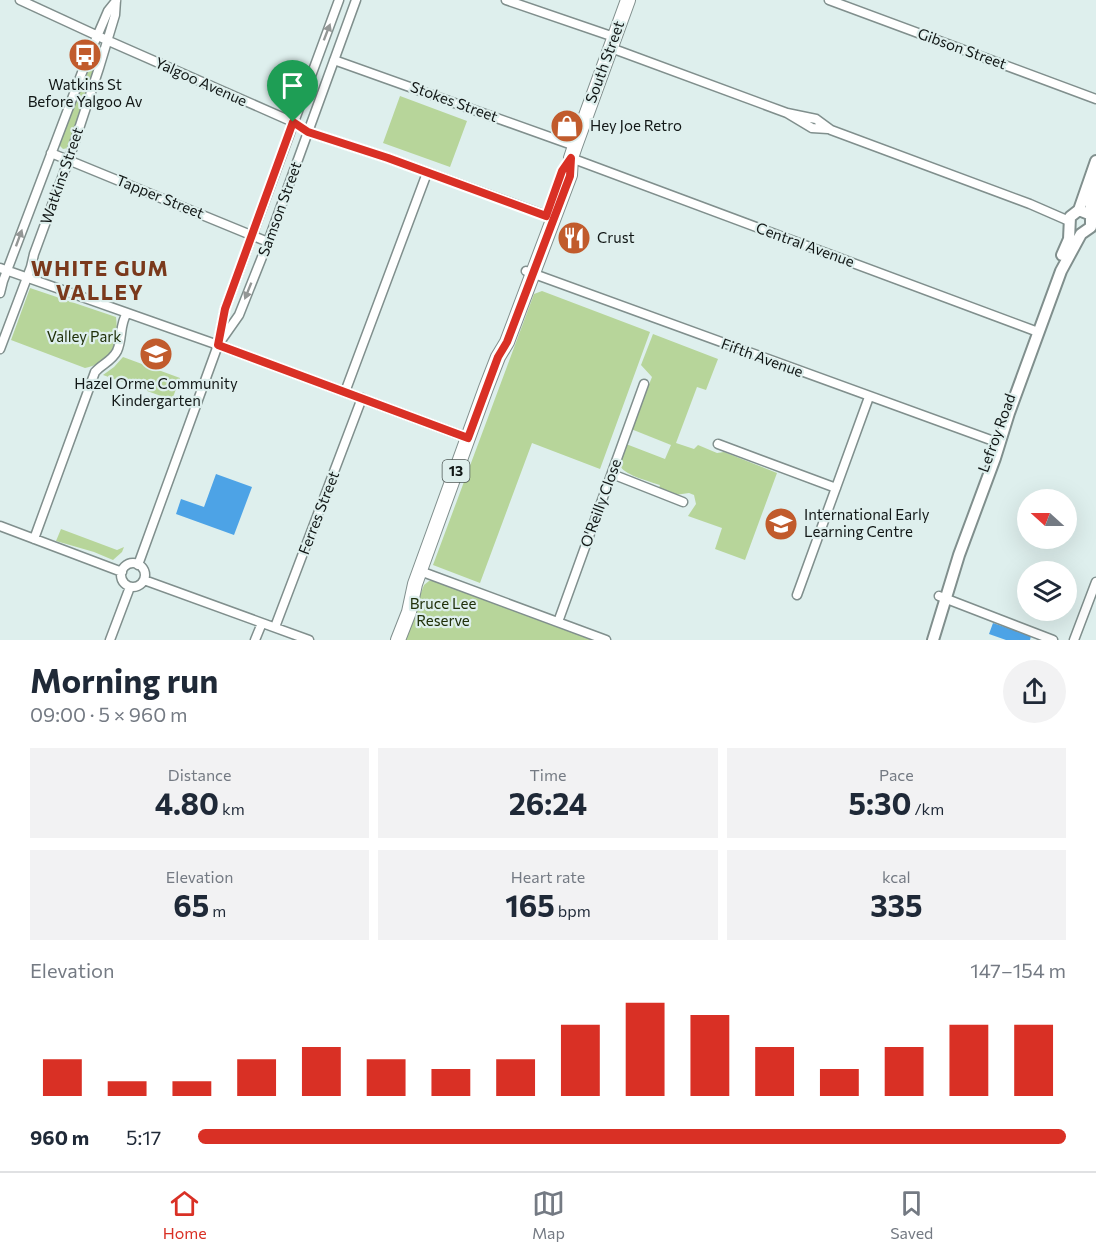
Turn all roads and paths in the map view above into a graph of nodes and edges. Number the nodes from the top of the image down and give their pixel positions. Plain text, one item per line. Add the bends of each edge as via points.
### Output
1 (20, 0) edge
2 (116, 0) edge
3 (339, 0) edge
4 (356, 0) edge
5 (506, 0) edge
6 (628, 0) edge
7 (829, 0) edge
8 (97, 35) junction
9 (108, 41) junction
10 (613, 43) junction
11 (334, 60) junction
12 (1096, 99) edge
13 (293, 122) junction
14 (308, 132) junction
15 (573, 152) junction
16 (51, 153) junction
17 (69, 159) junction
18 (1096, 161) edge
19 (427, 173) junction
20 (1096, 176) edge
21 (550, 217) junction
22 (1081, 218) edge
23 (1088, 233) edge
24 (253, 235) junction
25 (268, 242) junction
26 (4, 269) edge
27 (530, 272) junction
28 (27, 277) junction
29 (0, 294) edge
30 (127, 313) junction
31 (1036, 332) junction
32 (218, 345) junction
33 (0, 349) edge
34 (644, 384) dead end
35 (345, 392) junction
36 (869, 397) junction
37 (362, 398) junction
38 (468, 438) junction
39 (997, 442) junction
40 (718, 444) dead end
41 (612, 474) junction
42 (836, 488) junction
43 (683, 502) dead end
44 (0, 526) edge
45 (34, 539) junction
46 (138, 565) junction
47 (420, 571) junction
48 (122, 572) junction
49 (144, 580) junction
50 (1096, 582) edge
51 (415, 585) junction
52 (130, 587) junction
53 (796, 595) dead end
54 (942, 597) junction
55 (558, 622) junction
56 (262, 623) junction
57 (275, 627) junction
58 (110, 640) edge
59 (255, 640) edge
60 (309, 640) edge
61 (390, 640) edge
62 (398, 640) edge
63 (606, 640) edge
64 (926, 640) edge
65 (933, 640) edge
66 (1053, 640) edge
67 (1074, 640) edge

1 - 8 street, Yalgoo Avenue
2 - 8 street, Watkins Street
2 - 9 street, Watkins Street
13 -> 3 street, Samson Street
4 - 11 street, Samson Street
5 - 10 street
6 - 10 main road, South Street / 13
7 - 12 street, Gibson Street
8 - 9 street, Yalgoo Avenue
8 - 16 street, Watkins Street
9 - 13 street, Yalgoo Avenue
9 - 17 street, Watkins Street
10 - 15 main road, South Street / 13
10 - 22 street via 787,113 816,119 831,130 1030,204
11 - 14 street, Samson Street
11 - 15 street, Stokes Street
13 - 14 street, Yalgoo Avenue
13 - 24 street, Samson Street
14 - 19 street, Yalgoo Avenue
14 - 25 street, Samson Street
15 - 21 main road, South Street / 13 via 570,176
15 - 31 street, Central Avenue
16 - 17 street, Tapper Street
26 -> 16 street, Watkins Street
17 - 24 street, Tapper Street
17 - 28 street, Watkins Street
18 - 22 street, Lefroy Road
19 - 21 street, Yalgoo Avenue
19 - 35 street
20 - 22 street, Lefroy Road
21 - 27 main road, South Street / 13
22 - 23 street
22 - 23 street, Lefroy Road via 1091,227
22 - 31 street, Lefroy Road via 1069,240
23 - 31 street, Lefroy Road via 1060,271
24 - 25 street, Tapper Street
24 - 32 street, Samson Street via 225,309
25 -> 32 street, Samson Street via 239,315
26 - 28 street
26 - 29 street, Watkins Street
27 - 36 street, Fifth Avenue
27 - 38 main road, South Street / 13
28 - 30 street
28 - 33 street, Watkins Street
30 - 32 street
30 - 45 street via 116,352 96,372
31 - 39 street, Lefroy Road
32 - 35 street
32 - 46 street, Samson Street
34 - 41 street, O'Reilly Close
35 - 37 street
36 - 39 street, Fifth Avenue
36 - 42 street
37 - 38 street
37 - 57 street, Ferres Street
38 - 47 main road, South Street / 13
39 - 54 street, Lefroy Road
40 - 42 street
41 - 43 street
41 - 55 street, O'Reilly Close
42 - 53 street
44 - 45 street
45 - 48 street
46 - 48 street via 128,564
46 - 49 street via 144,571
47 - 51 main road, South Street / 13
47 - 55 street
48 - 52 street via 122,581
49 - 52 street
49 - 56 street
50 - 67 street
51 - 61 main road, South Street / 13
51 - 62 main road, South Street / 13
52 - 58 street
54 - 64 street, Lefroy Road
54 - 65 street, Lefroy Road
54 - 66 street
55 - 63 street
56 - 57 street
56 - 59 street
57 - 60 street

